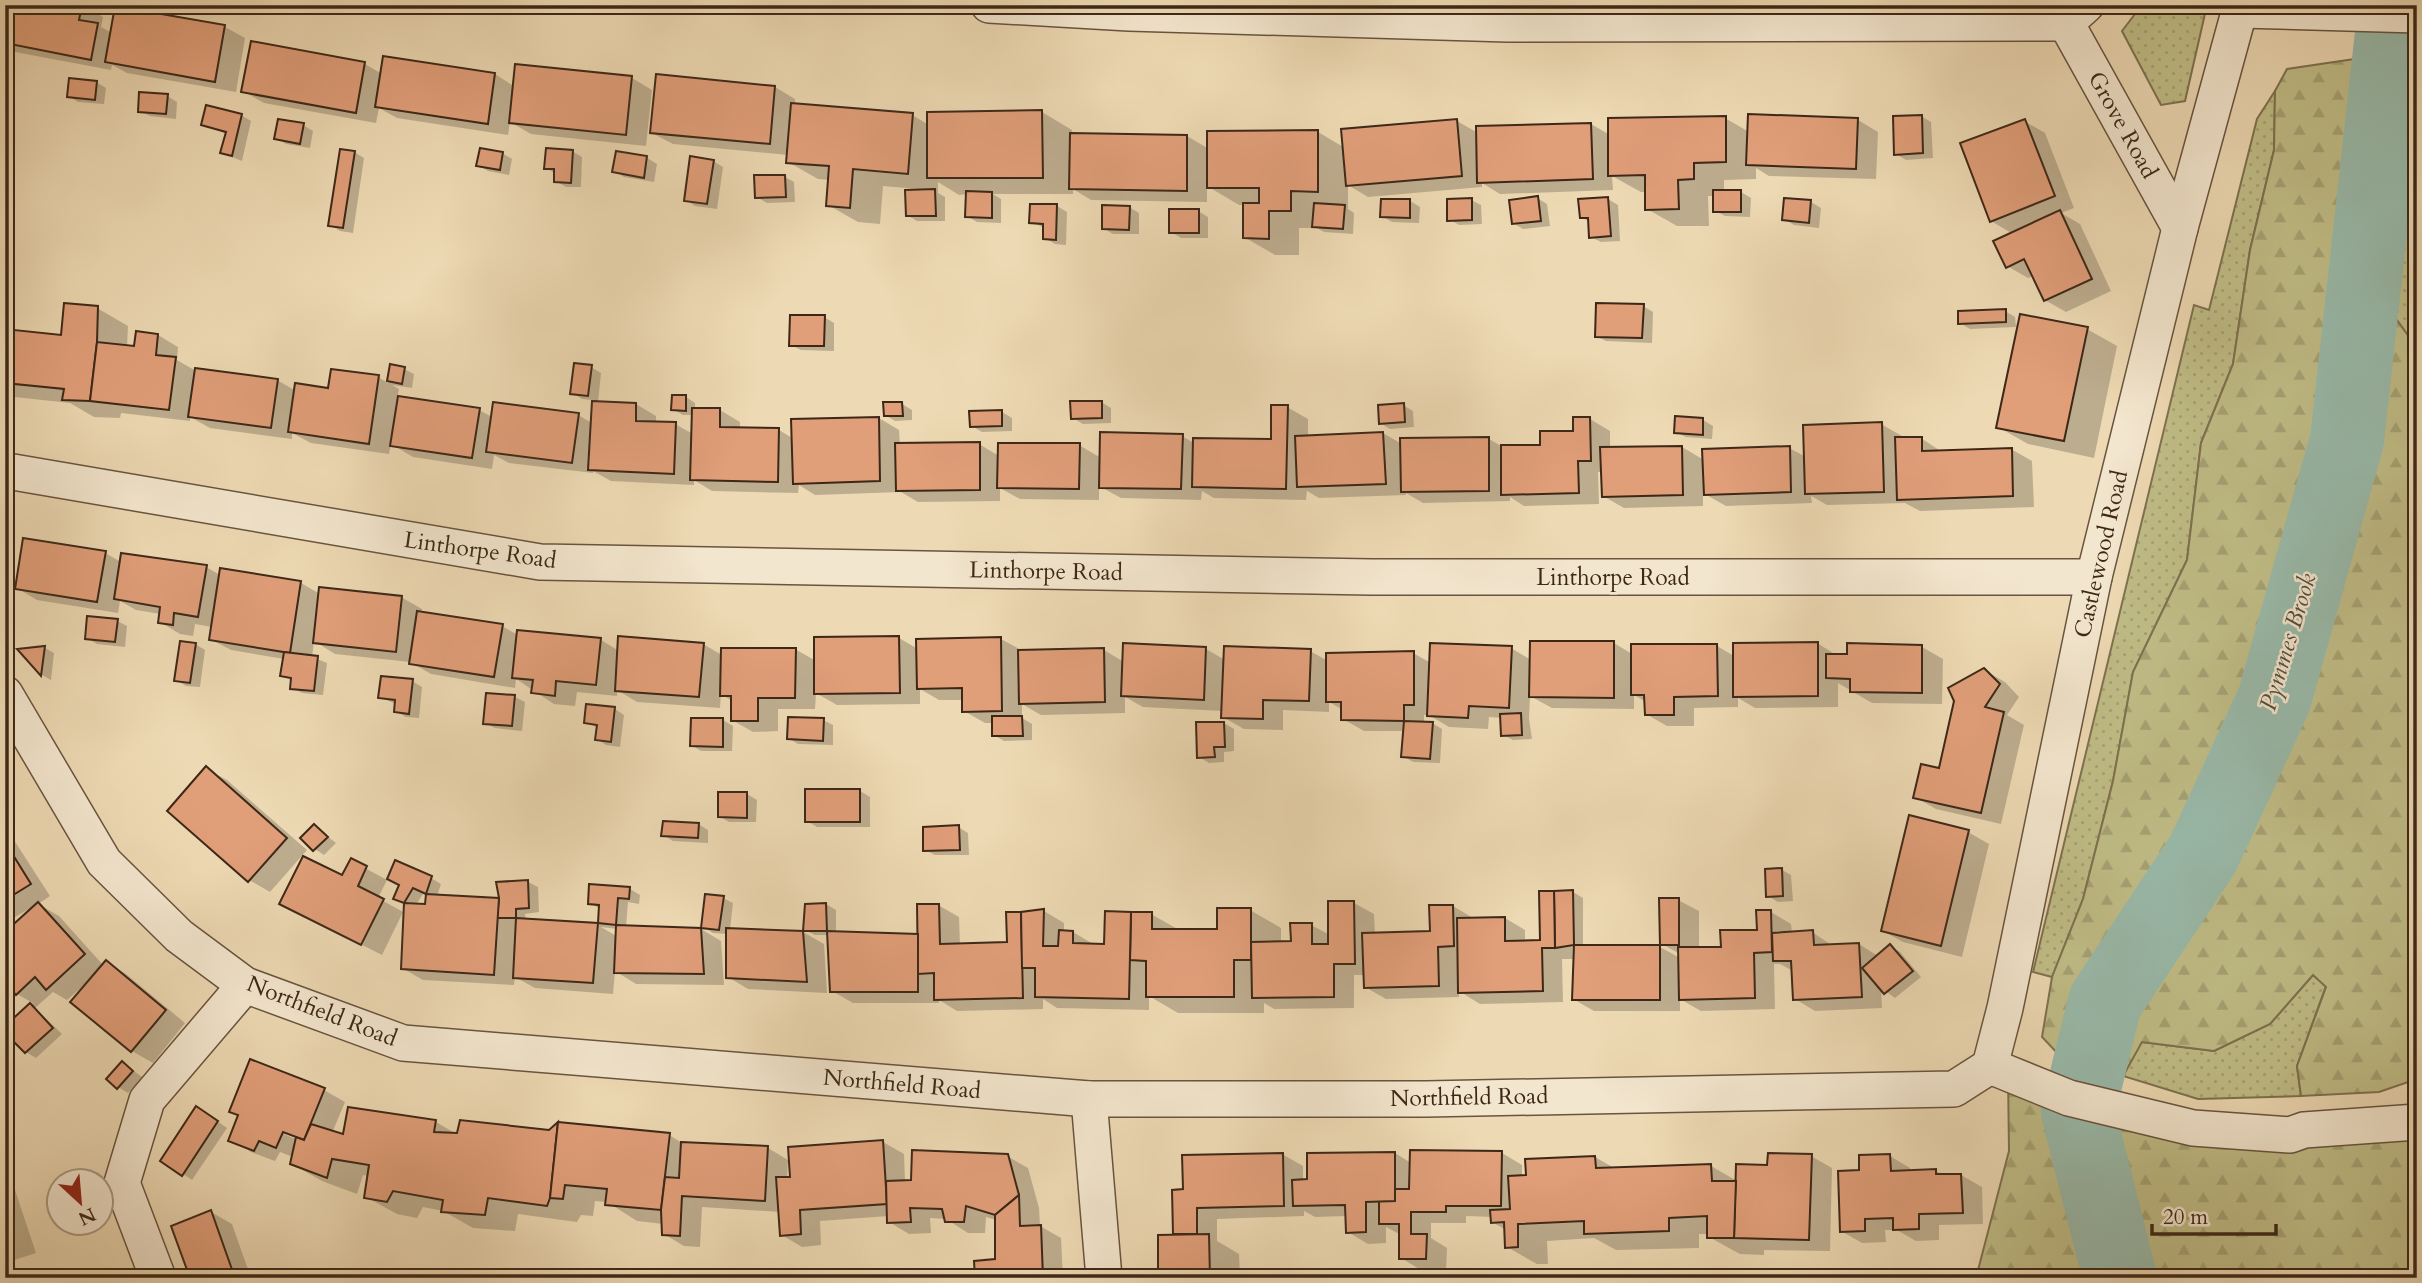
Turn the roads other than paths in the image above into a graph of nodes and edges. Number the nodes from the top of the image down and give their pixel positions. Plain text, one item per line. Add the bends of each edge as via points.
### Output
1 (989, 5) edge
2 (2240, 7) edge
3 (2076, 14) edge
4 (2417, 15) edge
5 (2180, 228) junction
6 (5, 472) edge
7 (2094, 577) junction
8 (5, 694) edge
9 (245, 985) junction
10 (1990, 1066) junction
11 (1089, 1099) junction
12 (2417, 1122) edge
13 (158, 1278) edge
14 (1104, 1278) edge

1 - 3 street, Grove Road via 1508,24
2 - 4 street
2 - 5 street, Castlewood Road
3 - 5 street, Grove Road
5 - 7 street, Castlewood Road
6 - 7 street, Linthorpe Road via 540,562 1371,577
7 - 10 street, Castlewood Road
8 - 9 street, Northfield Road via 104,862 179,936
9 - 11 street, Northfield Road via 403,1043
9 - 13 street via 147,1100 125,1171 122,1183
10 - 11 street, Northfield Road via 1954,1088 1426,1099
10 - 12 street via 2080,1101 2193,1128 2290,1135 2304,1130
11 - 14 street

